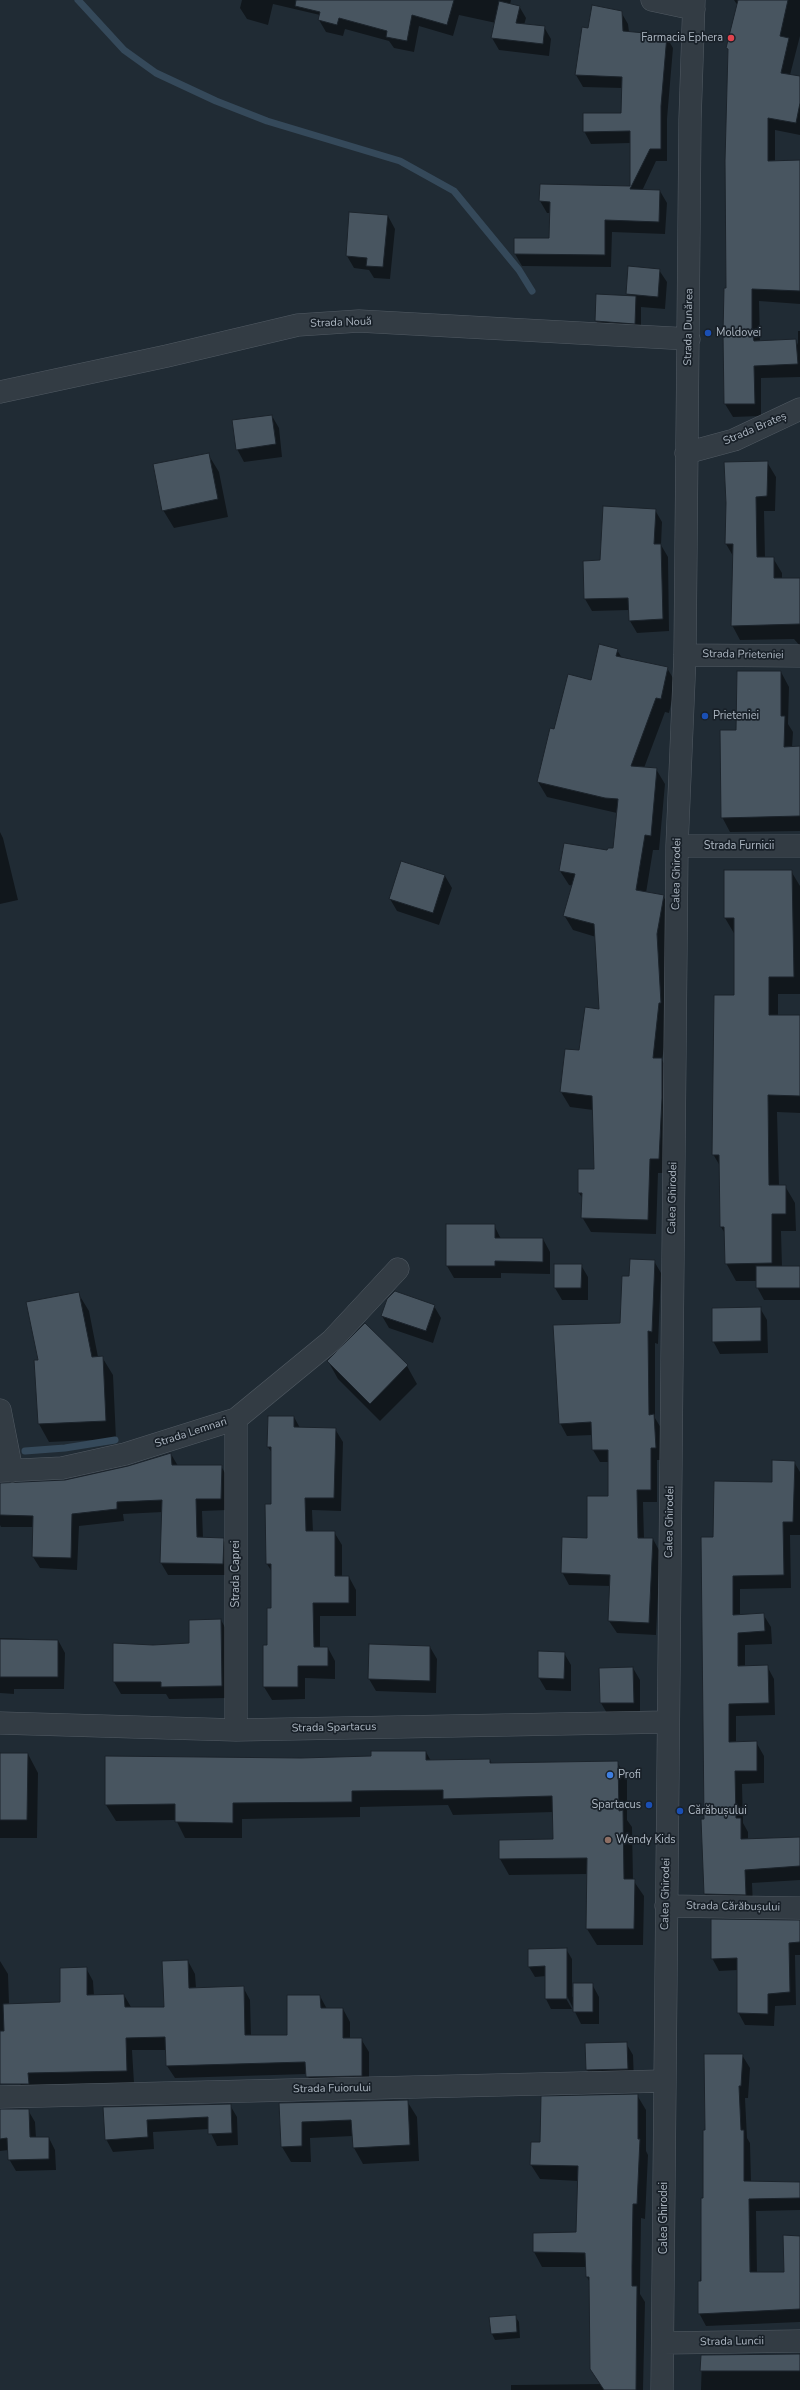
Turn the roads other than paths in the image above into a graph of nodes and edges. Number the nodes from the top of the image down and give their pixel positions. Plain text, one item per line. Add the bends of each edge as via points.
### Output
1 (652, 0) edge
2 (694, 5) edge
3 (689, 339) junction
4 (0, 392) edge
5 (800, 409) edge
6 (686, 453) junction
7 (685, 655) junction
8 (800, 656) edge
9 (677, 846) junction
10 (800, 846) edge
11 (398, 1269) dead end
12 (0, 1410) edge
13 (236, 1419) junction
14 (6, 1471) edge
15 (668, 1722) junction
16 (0, 1723) edge
17 (236, 1730) junction
18 (666, 1906) junction
19 (800, 1908) edge
20 (664, 2081) junction
21 (0, 2097) edge
22 (800, 2341) edge
23 (663, 2343) junction
24 (662, 2390) edge

1 - 2 street
2 - 3 street, Strada Dunărea via 690,120
3 - 4 street, Strada Nouă via 359,321 298,325
3 - 6 street, Strada Dunărea
5 - 6 street, Strada Brateș via 734,440
6 - 7 street, Strada Dunărea
7 - 8 street, Strada Prieteniei
7 - 9 street, Calea Ghirodei
9 - 10 street, Strada Furnicii
9 - 15 street, Calea Ghirodei
11 - 13 street, Strada Lemnari via 331,1341
12 - 14 street
13 - 14 street, Strada Lemnari via 125,1454 62,1468
13 - 17 street, Strada Caprei
15 - 17 street, Strada Spartacus
15 - 18 street, Calea Ghirodei
16 - 17 street, Strada Spartacus
18 - 19 street, Strada Cărăbușului
18 - 20 street, Calea Ghirodei
20 - 21 street, Strada Fuiorului
20 - 23 street, Calea Ghirodei
22 - 23 street, Strada Luncii
23 - 24 street, Calea Ghirodei

